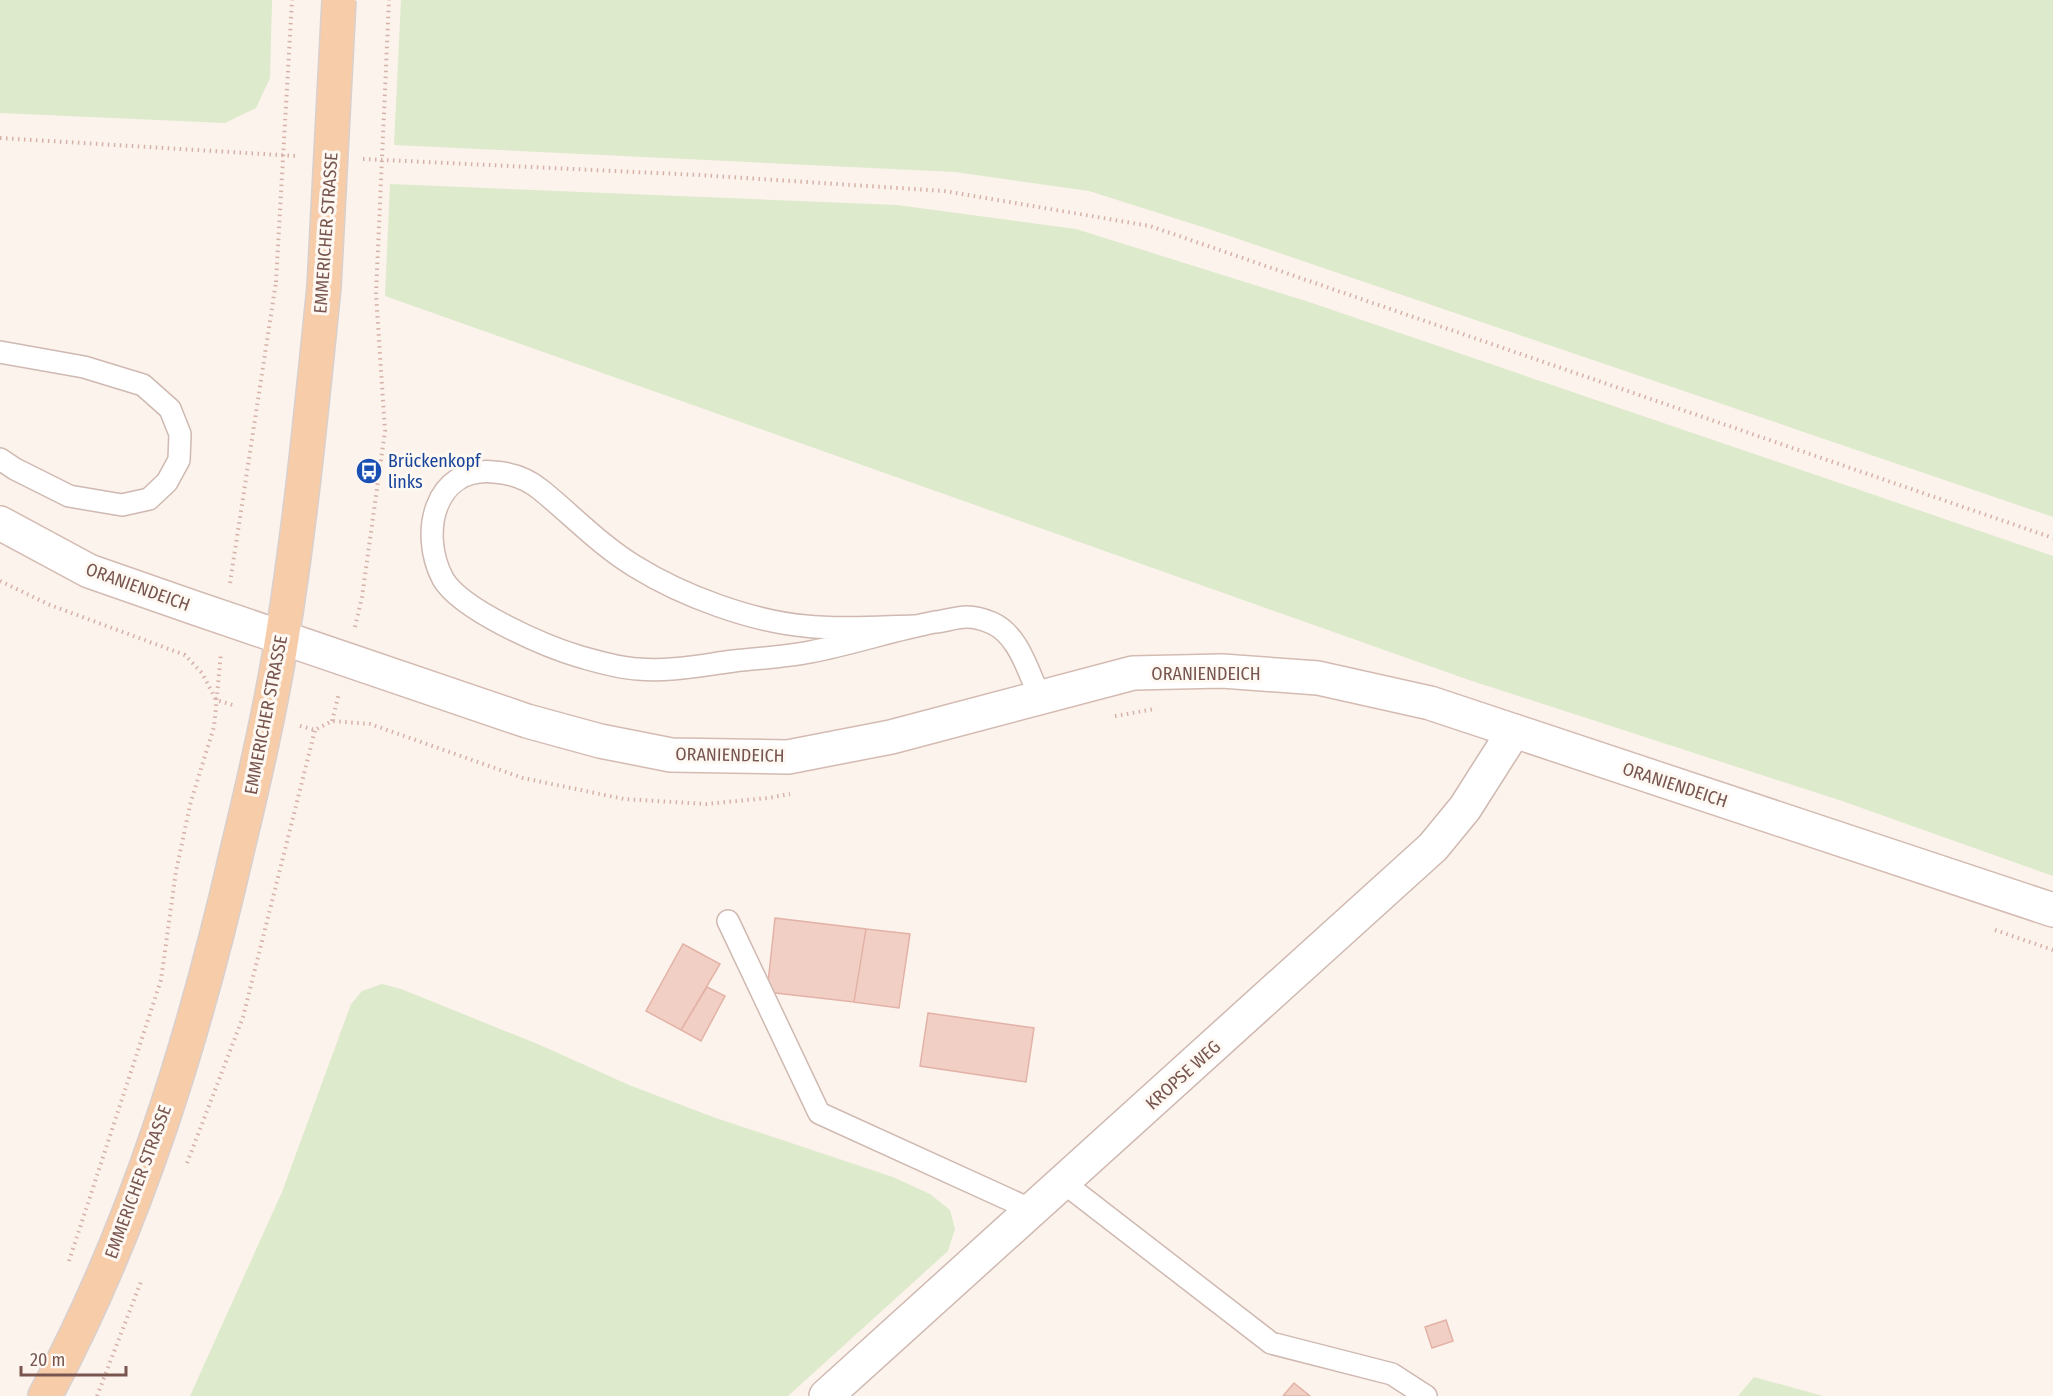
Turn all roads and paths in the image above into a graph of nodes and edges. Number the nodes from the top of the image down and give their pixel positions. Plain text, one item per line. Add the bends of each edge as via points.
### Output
1 (291, 0) edge
2 (339, 0) edge
3 (389, 0) edge
4 (0, 138) edge
5 (300, 156) dead end
6 (357, 159) dead end
7 (0, 352) edge
8 (0, 459) edge
9 (0, 523) edge
10 (2053, 538) edge
11 (0, 581) edge
12 (225, 617) junction
13 (914, 626) junction
14 (282, 637) junction
15 (347, 659) junction
16 (1040, 697) junction
17 (216, 700) junction
18 (332, 721) dead end
19 (315, 730) dead end
20 (1514, 731) junction
21 (2053, 910) edge
22 (728, 921) dead end
23 (1064, 1182) junction
24 (1032, 1210) junction
25 (65, 1272) dead end
26 (45, 1396) edge
27 (826, 1396) edge
28 (1426, 1396) edge

1 - 12 path, bridge via 276,282
2 - 14 main road, EMMERICHER STRASSE, bridge via 324,287
3 - 15 path, bridge via 376,294 385,431 362,597
4 - 5 path
6 - 10 path via 944,191 1150,226
7 - 8 lane via 84,367 143,385 170,409 180,434 179,460 167,482 149,499 122,505 69,496
9 - 12 main road, ORANIENDEICH via 90,571
11 - 17 path via 50,605 185,655 202,673
12 - 14 main road, ORANIENDEICH
12 - 17 path
13 - 13 lane via 805,626 750,616 696,597 637,568 535,484 508,473 481,471 460,478 447,489 435,509 432,534 436,560 444,580 460,599 532,638 607,664 639,669 682,668 809,652
13 - 16 lane via 969,616 993,623 1008,634
14 - 15 main road, ORANIENDEICH
14 - 26 main road, EMMERICHER STRASSE via 255,775 190,1040 102,1276
15 - 16 main road, ORANIENDEICH via 527,721 600,741 670,754 788,757 891,737
16 - 20 main road, ORANIENDEICH via 1133,674 1222,670 1318,678 1430,703
17 - 25 path via 214,727 191,801 176,871 161,980
18 - 19 path
20 - 21 main road, ORANIENDEICH
20 - 23 main road, KROPSE WEG via 1465,808 1433,847
22 - 24 lane via 819,1113
23 - 24 main road, KROPSE WEG
23 - 28 lane via 1271,1343 1392,1374
24 - 27 main road, KROPSE WEG

